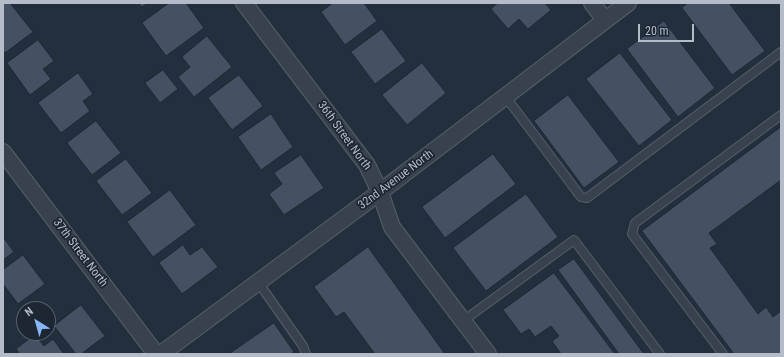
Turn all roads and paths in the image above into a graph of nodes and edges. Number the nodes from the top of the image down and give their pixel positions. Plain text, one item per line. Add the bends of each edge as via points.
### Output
1 (244, 3) edge
2 (592, 3) edge
3 (628, 3) edge
4 (605, 20) junction
5 (781, 52) edge
6 (505, 96) junction
7 (781, 115) edge
8 (3, 152) edge
9 (380, 192) junction
10 (258, 282) junction
11 (463, 321) junction
12 (156, 354) edge
13 (162, 354) edge
14 (306, 354) edge
15 (488, 354) edge
16 (660, 354) edge
17 (723, 354) edge

1 - 9 street, 36th Street North via 367,165
2 - 4 street
3 - 4 street, 32nd Avenue North
4 - 6 street, 32nd Avenue North
5 - 6 lane via 588,198 581,197
6 - 9 street, 32nd Avenue North
7 - 17 lane via 635,223 632,234
8 - 12 street, 37th Street North
9 - 10 street, 32nd Avenue North
9 - 11 street, 36th Street North via 392,227
10 - 13 street, 32nd Avenue North
10 - 14 lane
11 - 15 street, 36th Street North
11 - 16 lane via 574,240

